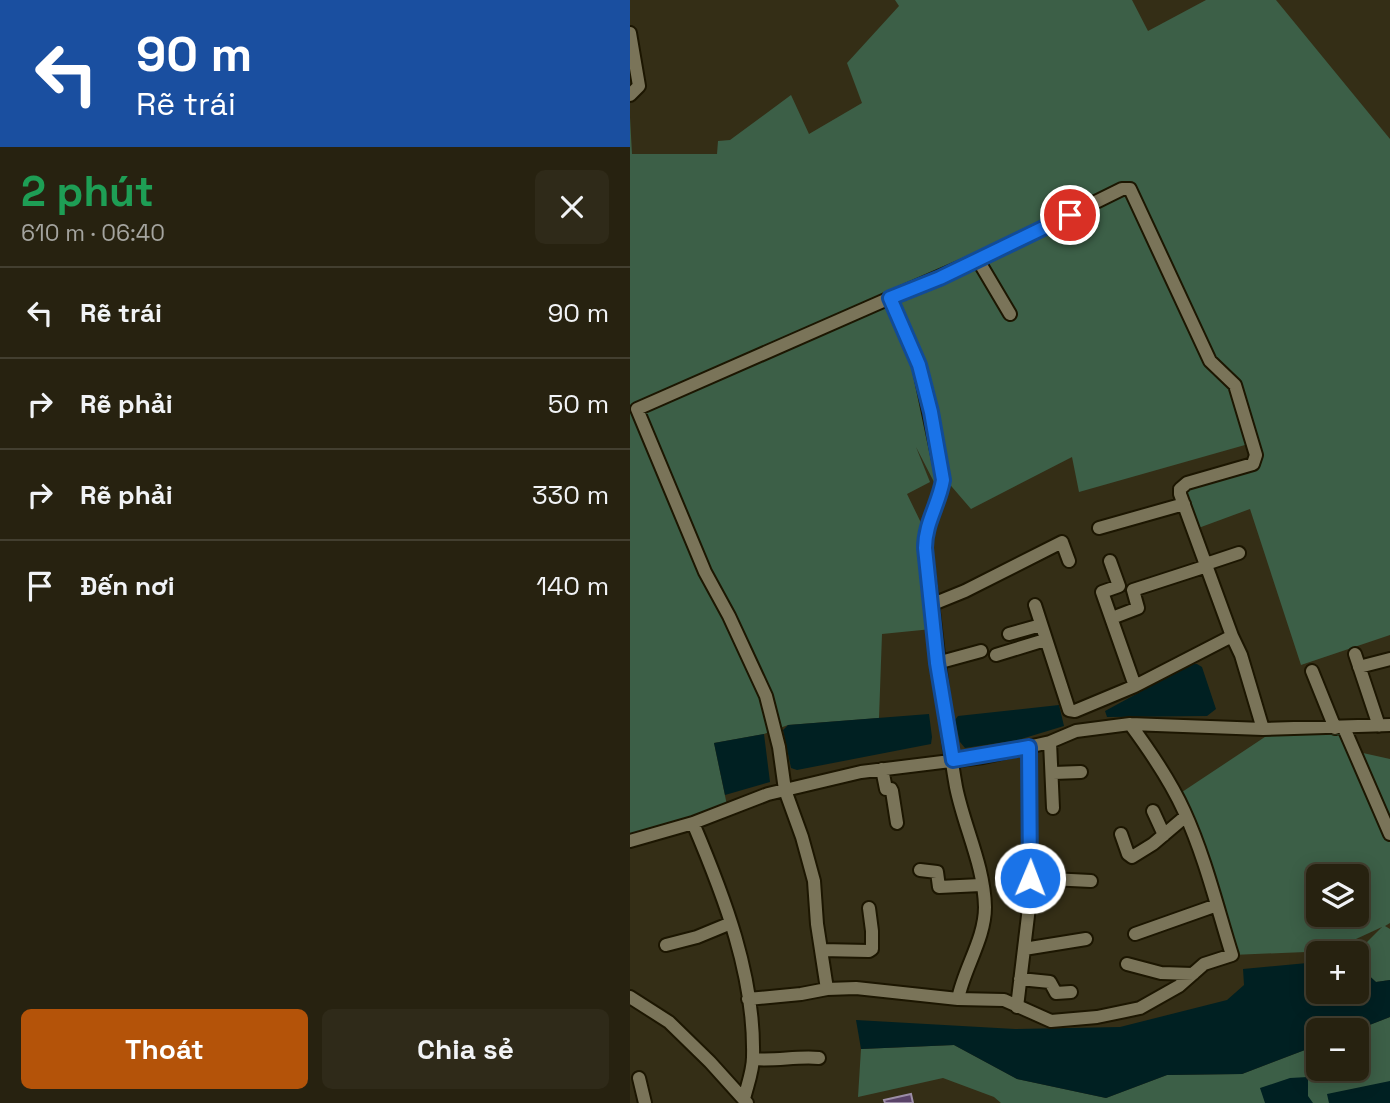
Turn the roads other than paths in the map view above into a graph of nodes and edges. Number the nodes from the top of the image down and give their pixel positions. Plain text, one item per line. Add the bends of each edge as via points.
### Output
1 (630, 33) edge
2 (630, 95) edge
3 (978, 260) junction
4 (890, 298) junction
5 (1010, 314) dead end
6 (636, 429) edge
7 (1184, 504) junction
8 (1099, 528) dead end
9 (1239, 553) dead end
10 (1069, 561) dead end
11 (1110, 561) dead end
12 (1206, 565) junction
13 (933, 604) junction
14 (1035, 605) dead end
15 (1112, 618) junction
16 (1041, 625) junction
17 (1009, 634) dead end
18 (1232, 636) junction
19 (1045, 640) junction
20 (981, 651) dead end
21 (996, 655) dead end
22 (1390, 659) edge
23 (937, 663) junction
24 (1312, 671) dead end
25 (1135, 686) junction
26 (1069, 710) junction
27 (1130, 724) junction
28 (1385, 726) edge
29 (1339, 728) junction
30 (1263, 729) junction
31 (1076, 731) junction
32 (1050, 742) junction
33 (1029, 747) junction
34 (953, 760) junction
35 (882, 769) junction
36 (1081, 772) dead end
37 (1053, 773) junction
38 (785, 790) junction
39 (1053, 808) dead end
40 (1153, 811) dead end
41 (1186, 816) junction
42 (693, 823) junction
43 (897, 823) dead end
44 (1121, 834) dead end
45 (1390, 834) edge
46 (1164, 835) junction
47 (630, 841) edge
48 (920, 870) dead end
49 (1030, 878) junction
50 (1091, 880) dead end
51 (981, 885) junction
52 (1217, 905) junction
53 (869, 908) dead end
54 (731, 923) junction
55 (1135, 934) dead end
56 (1086, 939) dead end
57 (666, 945) dead end
58 (821, 950) junction
59 (1024, 950) junction
60 (1127, 964) dead end
61 (1193, 974) junction
62 (1020, 979) junction
63 (827, 989) junction
64 (1071, 992) dead end
65 (630, 997) edge
66 (748, 999) junction
67 (958, 999) junction
68 (1017, 1007) junction
69 (819, 1058) dead end
70 (754, 1059) junction
71 (639, 1078) dead end
72 (746, 1101) edge
73 (645, 1103) edge

1 - 2 street via 639,86
3 - 4 street
3 - 5 street
3 - 7 street via 1130,188 1210,361 1236,385 1256,455 1253,464 1183,486
4 - 6 street via 637,410
4 - 13 street via 919,365 943,480 925,531
6 - 38 street via 766,696
7 - 8 street
7 - 12 street
9 - 12 street
10 - 13 street via 1062,542
11 - 15 street via 1119,586 1102,592
12 - 15 street via 1133,590 1138,608
12 - 18 street
13 - 23 street
14 - 16 street
15 - 25 street
16 - 17 street
16 - 19 street
18 - 25 street
18 - 30 street
19 - 21 street
19 - 26 street
20 - 23 street
22 - 28 street via 1357,661
23 - 34 street
24 - 29 street
25 - 26 street
26 - 31 street
27 - 30 street
27 - 31 street
27 - 41 street via 1152,753
28 - 29 street
29 - 30 street
29 - 45 street
31 - 32 street
32 - 33 street
32 - 37 street
33 - 34 street
33 - 49 street
34 - 35 street
34 - 51 street
35 - 38 street
35 - 43 street
36 - 37 street
37 - 39 street
38 - 42 street
38 - 58 street via 814,881
40 - 46 street
41 - 46 street
41 - 52 street
42 - 47 street
42 - 54 street
44 - 46 street via 1132,857
48 - 51 street via 937,872 939,887
49 - 50 street
49 - 59 street
51 - 67 street via 983,925
52 - 55 street
52 - 61 street via 1232,955 1204,964
53 - 58 street via 872,949
54 - 57 street
54 - 66 street
56 - 59 street
58 - 63 street
59 - 62 street
60 - 61 street via 1161,973
61 - 68 street via 1140,1008 1097,1017 1051,1021
62 - 64 street via 1050,982 1056,993
62 - 68 street
63 - 66 street
63 - 67 street
65 - 72 street via 669,1022
66 - 70 street
67 - 68 street via 1004,1000
69 - 70 street
70 - 72 street
71 - 73 street

